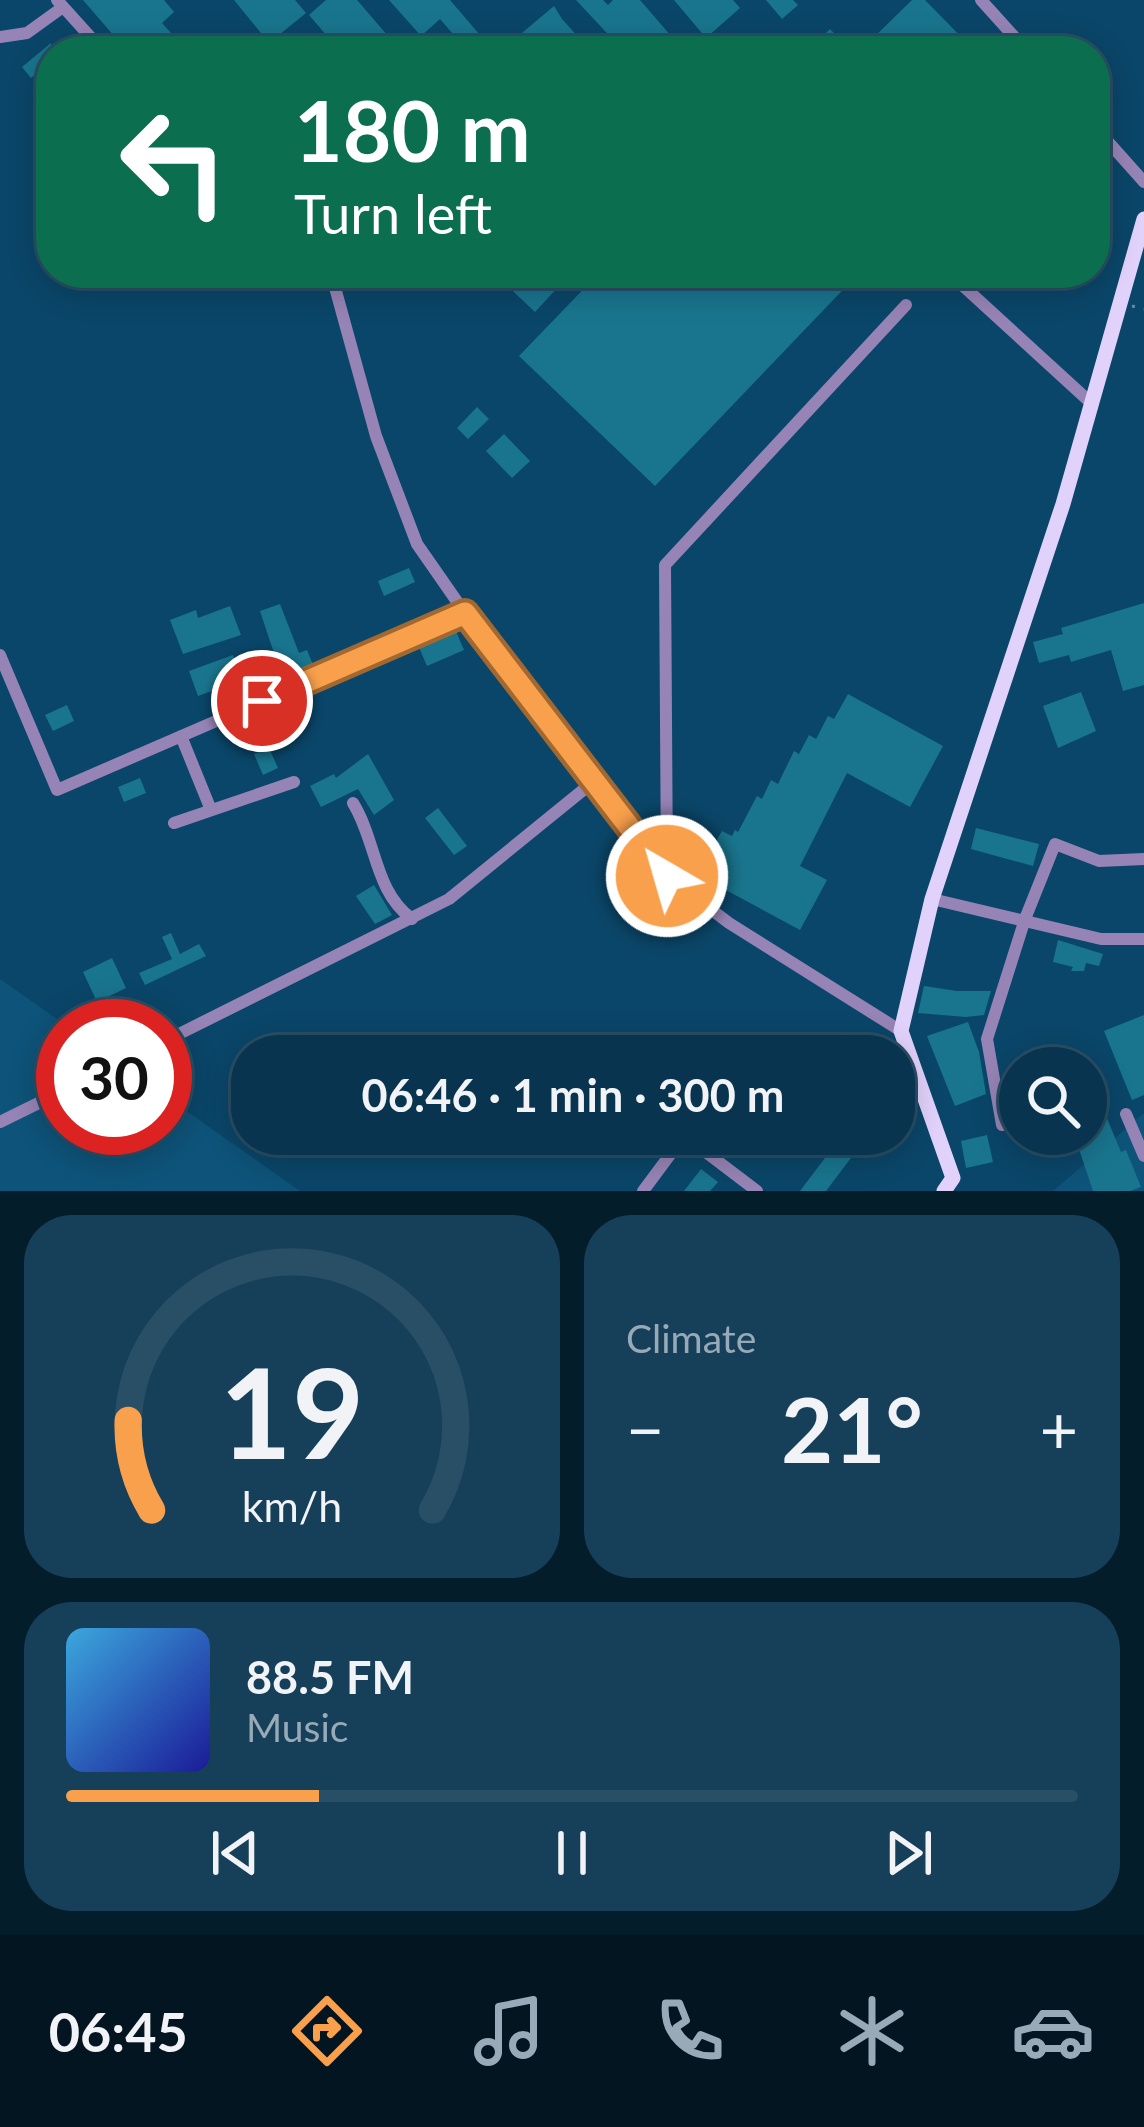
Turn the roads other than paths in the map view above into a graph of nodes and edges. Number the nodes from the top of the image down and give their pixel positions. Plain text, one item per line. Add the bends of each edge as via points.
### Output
1 (981, 0) edge
2 (60, 3) edge
3 (90, 36) edge
4 (1013, 36) edge
5 (0, 37) edge
6 (1110, 144) edge
7 (1144, 182) edge
8 (1144, 219) edge
9 (335, 288) edge
10 (965, 288) edge
11 (906, 305) dead end
12 (1090, 402) junction
13 (465, 613) junction
14 (0, 655) edge
15 (181, 736) junction
16 (294, 782) dead end
17 (592, 782) junction
18 (353, 802) dead end
19 (211, 810) junction
20 (174, 823) dead end
21 (1144, 860) edge
22 (667, 876) junction
23 (932, 899) junction
24 (412, 919) junction
25 (1025, 920) junction
26 (1144, 939) edge
27 (192, 1028) edge
28 (901, 1031) junction
29 (36, 1104) edge
30 (999, 1107) edge
31 (1126, 1114) dead end
32 (0, 1122) edge
33 (669, 1155) edge
34 (705, 1155) edge
35 (1144, 1156) edge
36 (737, 1185) edge
37 (643, 1191) edge
38 (757, 1191) edge
39 (944, 1191) edge

1 - 4 street
2 - 3 street
2 - 5 street via 27,33
6 - 7 street
8 - 12 main road
9 - 13 street via 376,436 418,544
10 - 12 street
11 - 22 street via 665,566
12 - 23 main road via 1064,504
13 - 15 street
13 - 17 street
14 - 15 street via 57,790
15 - 19 street
16 - 19 street
17 - 22 street
17 - 24 street via 449,899
18 - 24 street via 368,826 382,884
19 - 20 street
21 - 25 street via 1099,862 1054,844
22 - 28 street
23 - 25 street
23 - 28 main road
24 - 27 street
25 - 26 street via 1101,939
25 - 30 street via 988,1040
28 - 39 main road via 952,1178
29 - 32 street
31 - 35 street
33 - 37 street
34 - 36 street
36 - 38 street

